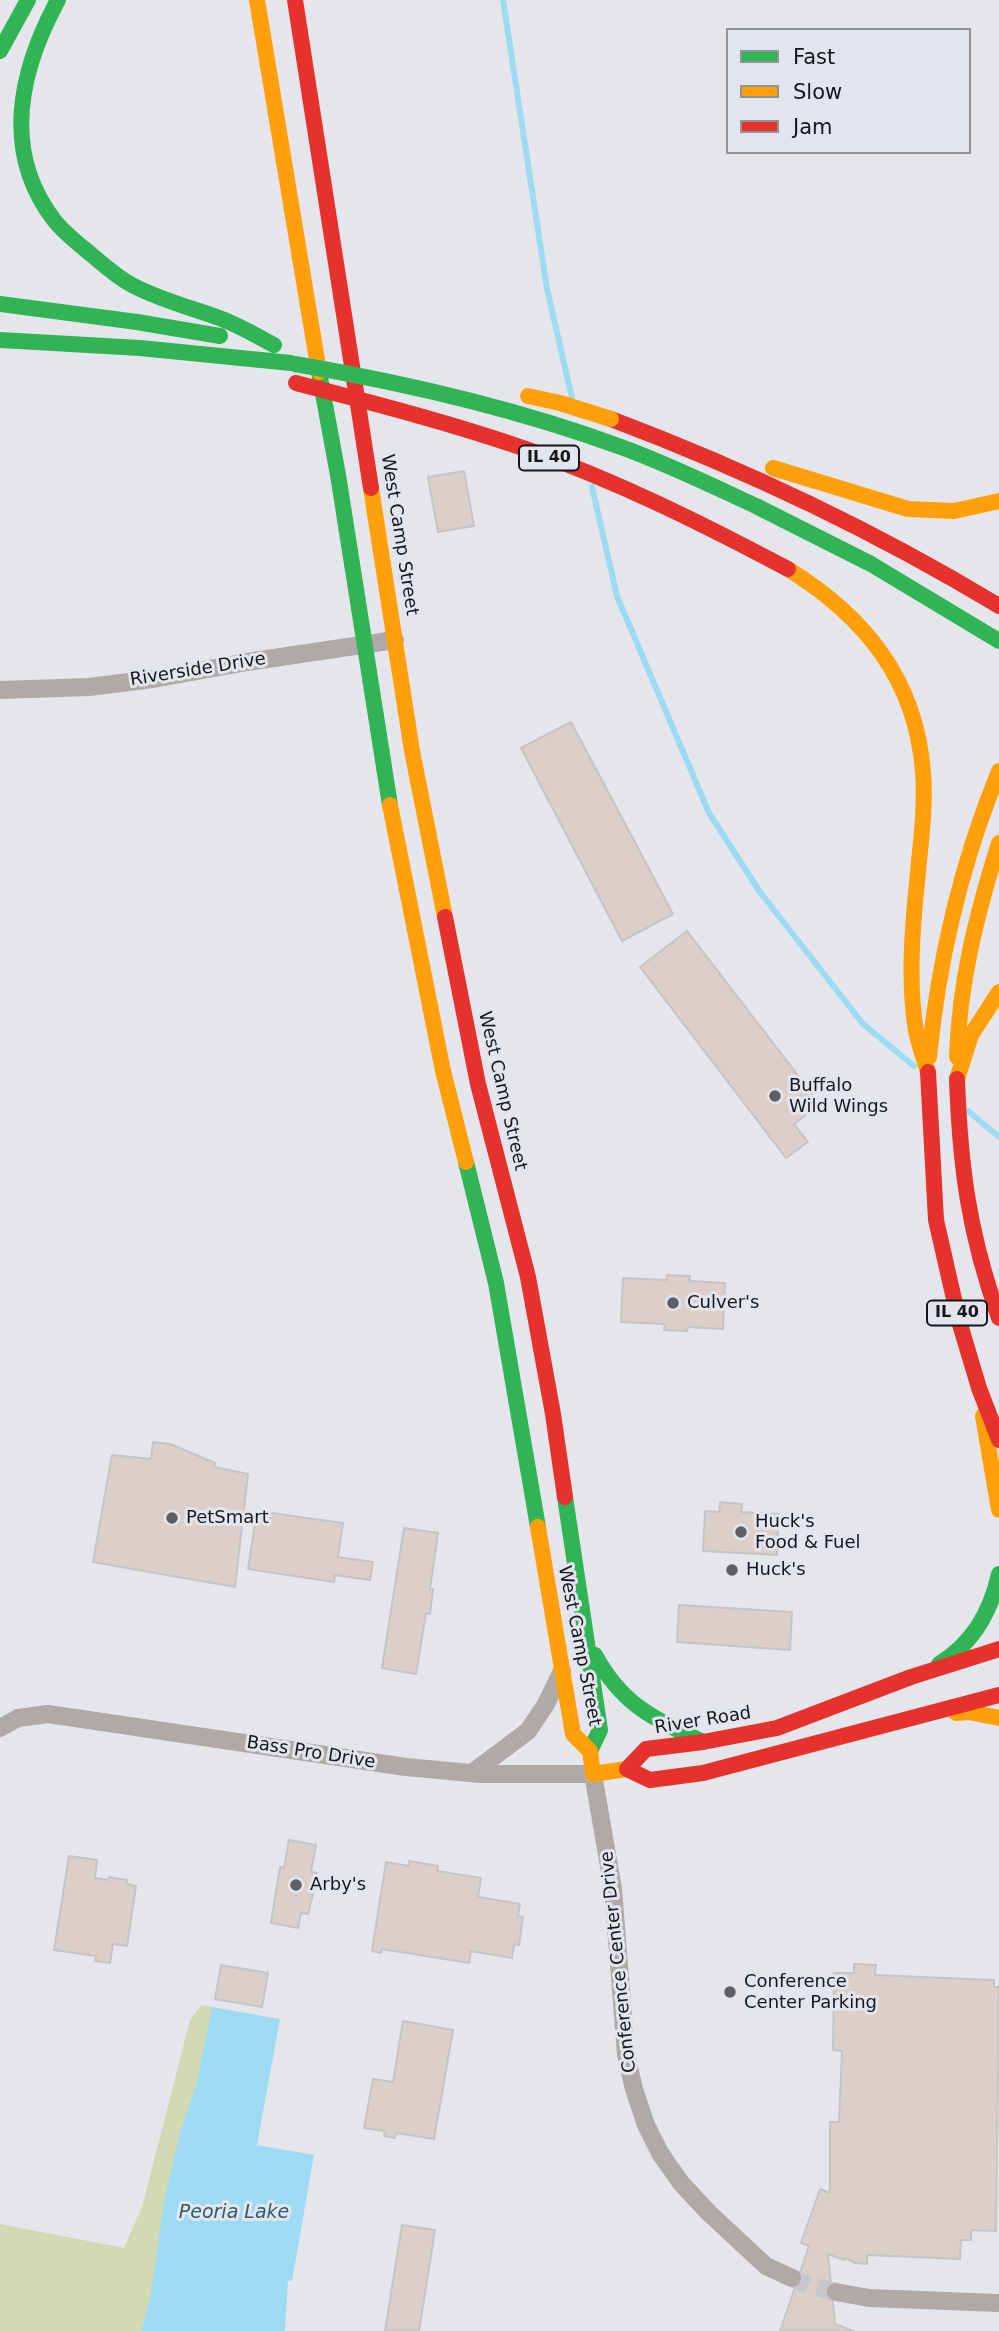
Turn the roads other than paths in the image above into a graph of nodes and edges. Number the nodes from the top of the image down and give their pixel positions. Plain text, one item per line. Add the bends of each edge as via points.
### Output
1 (28, 0) edge
2 (58, 0) edge
3 (257, 0) edge
4 (295, 0) edge
5 (0, 51) edge
6 (0, 305) edge
7 (0, 342) edge
8 (122, 346) junction
9 (283, 352) junction
10 (482, 387) dead end
11 (508, 392) dead end
12 (748, 468) junction
13 (999, 500) edge
14 (999, 606) edge
15 (993, 637) edge
16 (395, 640) junction
17 (363, 645) junction
18 (0, 690) edge
19 (999, 771) edge
20 (999, 843) edge
21 (999, 992) edge
22 (928, 1072) junction
23 (957, 1079) junction
24 (999, 1318) edge
25 (979, 1388) junction
26 (999, 1440) edge
27 (999, 1510) edge
28 (999, 1574) edge
29 (587, 1638) junction
30 (999, 1649) edge
31 (562, 1671) junction
32 (911, 1677) junction
33 (999, 1695) edge
34 (999, 1718) edge
35 (903, 1720) junction
36 (0, 1728) edge
37 (703, 1742) junction
38 (590, 1751) junction
39 (626, 1769) junction
40 (472, 1773) junction
41 (593, 1774) junction
42 (792, 2278) tunnel mouth
43 (836, 2292) tunnel mouth
44 (999, 2303) edge

1 - 5 main road
2 - 9 main road via 33,49 21,99 25,159 47,210 70,236 122,279 225,320
3 - 17 main road, West Camp Street
4 - 16 main road, West Camp Street
6 - 9 main road via 137,322
7 - 8 main road, IL 40
8 - 9 main road via 222,354
8 - 22 main road, IL 40, bridge via 296,383 433,419 548,457 660,505 788,569 836,602 870,635 891,666 907,700 922,761 914,973 915,1023
9 - 10 main road
9 - 15 main road, bridge via 550,423 655,461 871,564
11 - 12 main road, bridge via 611,419
12 - 13 main road via 930,512 958,511
12 - 14 main road
16 - 17 street, Riverside Drive
16 - 29 main road, West Camp Street via 421,803 478,1084 528,1277
17 - 18 street, Riverside Drive via 89,687
17 - 31 main road, West Camp Street via 414,932 496,1283
19 - 22 main road via 968,850 950,913 935,993
20 - 23 main road via 971,947 960,1011
21 - 23 main road, IL 40 via 971,1033
22 - 25 main road, IL 40 via 936,1220
23 - 24 main road, IL 40 via 966,1201
25 - 26 main road, IL 40
25 - 27 main road
28 - 32 main road via 993,1596 971,1635 954,1654
29 - 37 main road via 624,1699
29 - 38 main road, West Camp Street via 600,1730
30 - 32 main road, River Road
31 - 38 main road, West Camp Street via 573,1734
31 - 40 street via 528,1731
32 - 37 main road, River Road via 777,1728
33 - 35 main road
34 - 35 main road via 970,1712
35 - 39 main road via 703,1773 650,1780
36 - 40 street, Bass Pro Drive via 18,1718 48,1714
37 - 39 main road, River Road via 646,1749
38 - 41 main road, Conference Center Drive
39 - 41 main road, Bass Pro Drive
40 - 41 street, Bass Pro Drive
41 - 42 street, Conference Center Drive via 613,1889 626,2054 646,2125 674,2173 709,2213 766,2266
43 - 44 street via 869,2298

